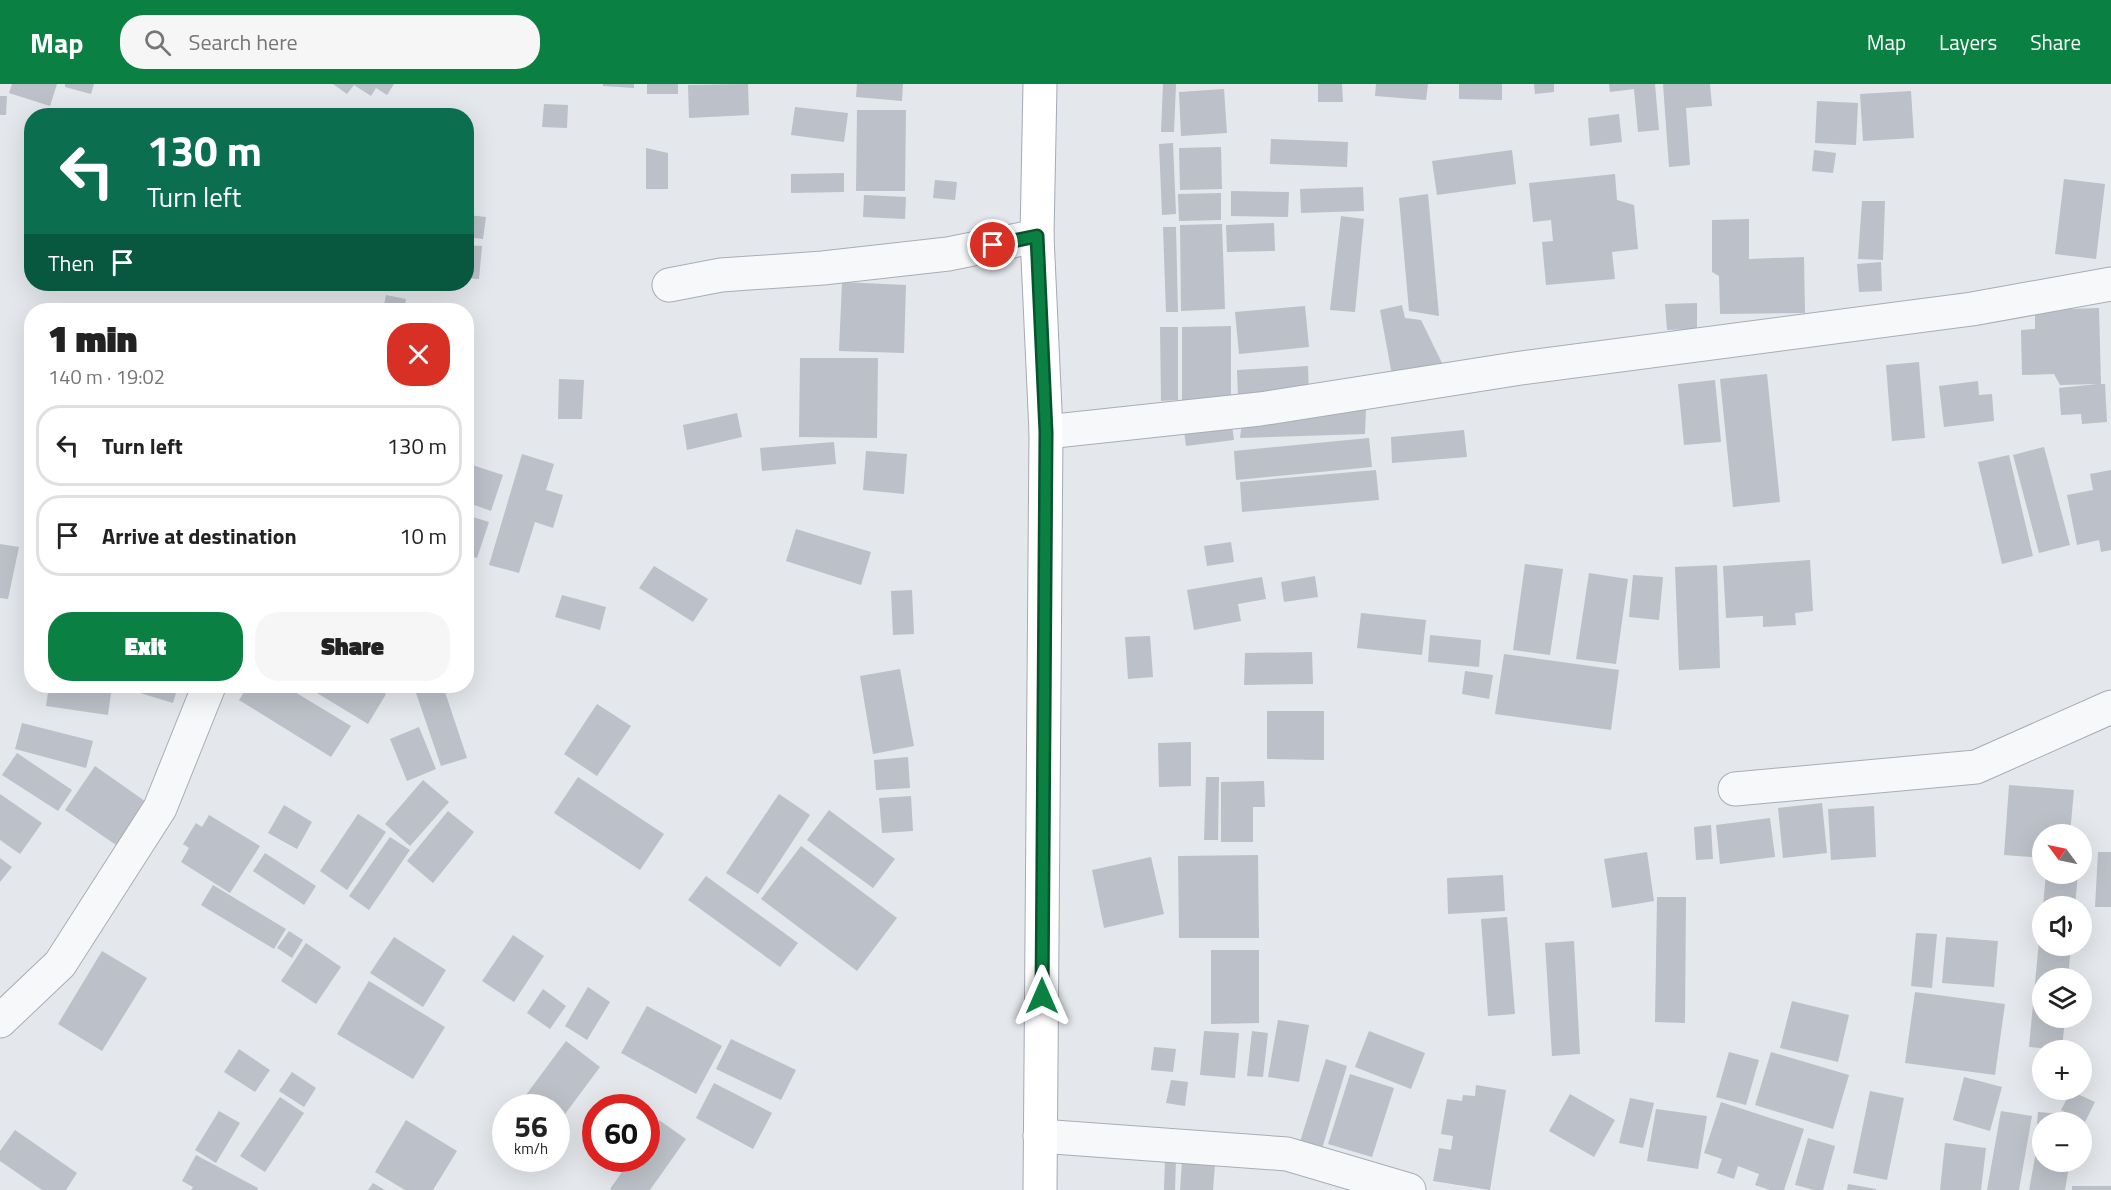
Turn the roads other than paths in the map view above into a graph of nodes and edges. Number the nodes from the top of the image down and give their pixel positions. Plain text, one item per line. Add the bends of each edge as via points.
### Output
1 (1040, 84) edge
2 (1037, 236) junction
3 (2111, 284) edge
4 (669, 285) dead end
5 (1046, 432) junction
6 (205, 693) edge
7 (2111, 707) edge
8 (1735, 789) dead end
9 (0, 1021) edge
10 (1041, 1136) junction
11 (1040, 1190) edge
12 (1408, 1190) edge

1 - 2 main road
2 - 4 street via 948,254 721,275
2 - 5 main road
3 - 5 street via 1972,309 1521,368 1260,408
5 - 10 main road
6 - 9 street via 160,808 60,964
7 - 8 street via 1976,767
10 - 11 main road
10 - 12 street via 1287,1154

